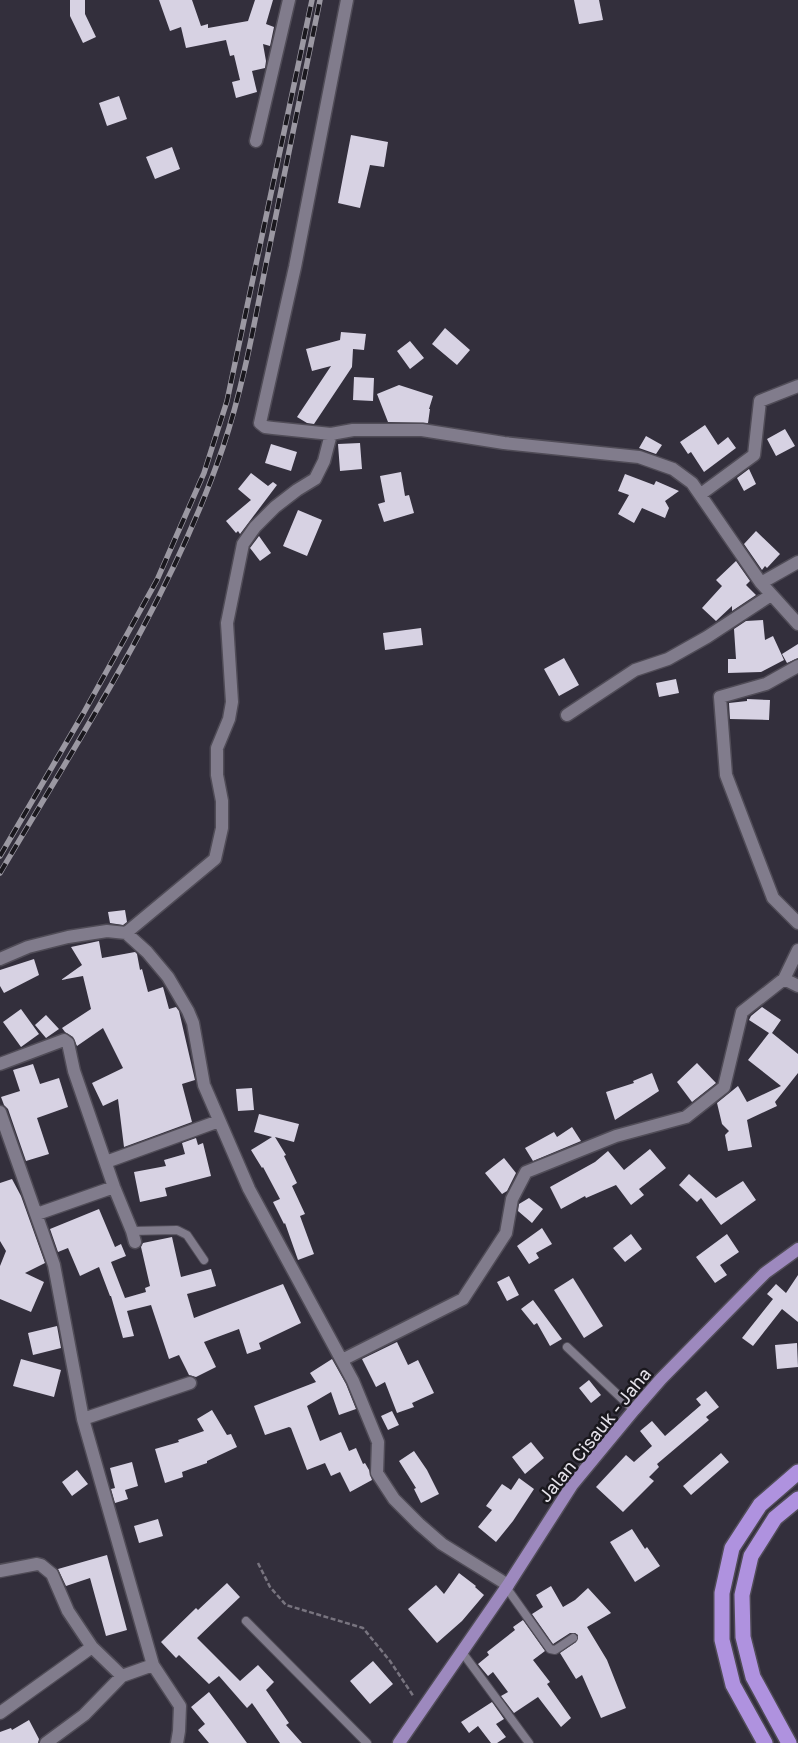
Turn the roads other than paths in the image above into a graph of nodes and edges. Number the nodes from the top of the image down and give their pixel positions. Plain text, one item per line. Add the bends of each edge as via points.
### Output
1 (289, 0) edge
2 (347, 0) edge
3 (256, 140) dead end
4 (798, 386) edge
5 (331, 434) junction
6 (701, 494) junction
7 (798, 562) edge
8 (761, 584) junction
9 (771, 595) junction
10 (798, 624) edge
11 (798, 666) edge
12 (567, 715) dead end
13 (798, 923) edge
14 (126, 933) junction
15 (798, 950) edge
16 (0, 959) edge
17 (784, 979) junction
18 (798, 986) edge
19 (0, 1064) edge
20 (0, 1112) edge
21 (219, 1121) junction
22 (106, 1162) junction
23 (114, 1187) junction
24 (37, 1214) junction
25 (134, 1237) joint
26 (798, 1249) edge
27 (204, 1260) dead end
28 (567, 1347) dead end
29 (342, 1360) junction
30 (190, 1383) dead end
31 (634, 1410) junction
32 (83, 1420) junction
33 (798, 1472) edge
34 (798, 1498) edge
35 (0, 1571) edge
36 (507, 1586) junction
37 (246, 1621) dead end
38 (573, 1638) dead end
39 (92, 1647) junction
40 (462, 1652) junction
41 (153, 1665) junction
42 (122, 1676) junction
43 (0, 1713) edge
44 (46, 1743) edge
45 (176, 1743) edge
46 (367, 1743) edge
47 (399, 1743) edge
48 (529, 1743) edge
49 (765, 1743) edge
50 (789, 1743) edge

1 - 3 street
2 - 5 street via 295,266 260,423 265,427
4 - 6 street via 760,401 754,455
5 - 6 street via 353,430 422,430 504,443 639,457 672,469
5 - 14 street via 324,461 315,478 275,507 243,544 227,622 232,702 217,748 222,828 215,860
6 - 8 street
7 - 8 street
8 - 9 street
9 - 10 street
9 - 12 street via 668,659 635,670
11 - 13 street via 766,684 720,697 726,775 772,898
14 - 16 street via 107,931 68,937 28,947
14 - 21 street via 168,977 188,1011 204,1086
15 - 17 street
17 - 18 street
17 - 29 street via 742,1012 724,1087 686,1117 616,1136 526,1172 512,1199 506,1233 463,1299
19 - 22 street via 64,1040 68,1043 74,1071
20 - 24 street
21 - 22 street
21 - 29 street via 256,1204
22 - 23 street
23 - 24 street
23 - 25 street
24 - 32 street via 54,1265
25 - 27 lane via 177,1230 187,1235
26 - 31 main road, Jalan Cisauk - Jaha via 765,1273
28 - 31 lane
29 - 36 street via 378,1442 377,1473 394,1499 442,1544
30 - 32 street
31 - 36 main road, Jalan Cisauk - Jaha via 572,1485
32 - 41 street
33 - 49 highway via 760,1505 732,1548 722,1593 722,1640 734,1685
34 - 50 highway via 775,1518 751,1556 742,1595 743,1637 753,1677
35 - 39 street via 36,1564 52,1574 68,1611
36 - 38 lane via 550,1650
36 - 40 main road, Jalan Cisauk - Jaha
37 - 46 lane
39 - 42 street
39 - 43 street
40 - 47 main road, Jalan Cisauk - Jaha
40 - 48 lane
41 - 42 street
41 - 45 street via 180,1706
42 - 44 street via 84,1714

